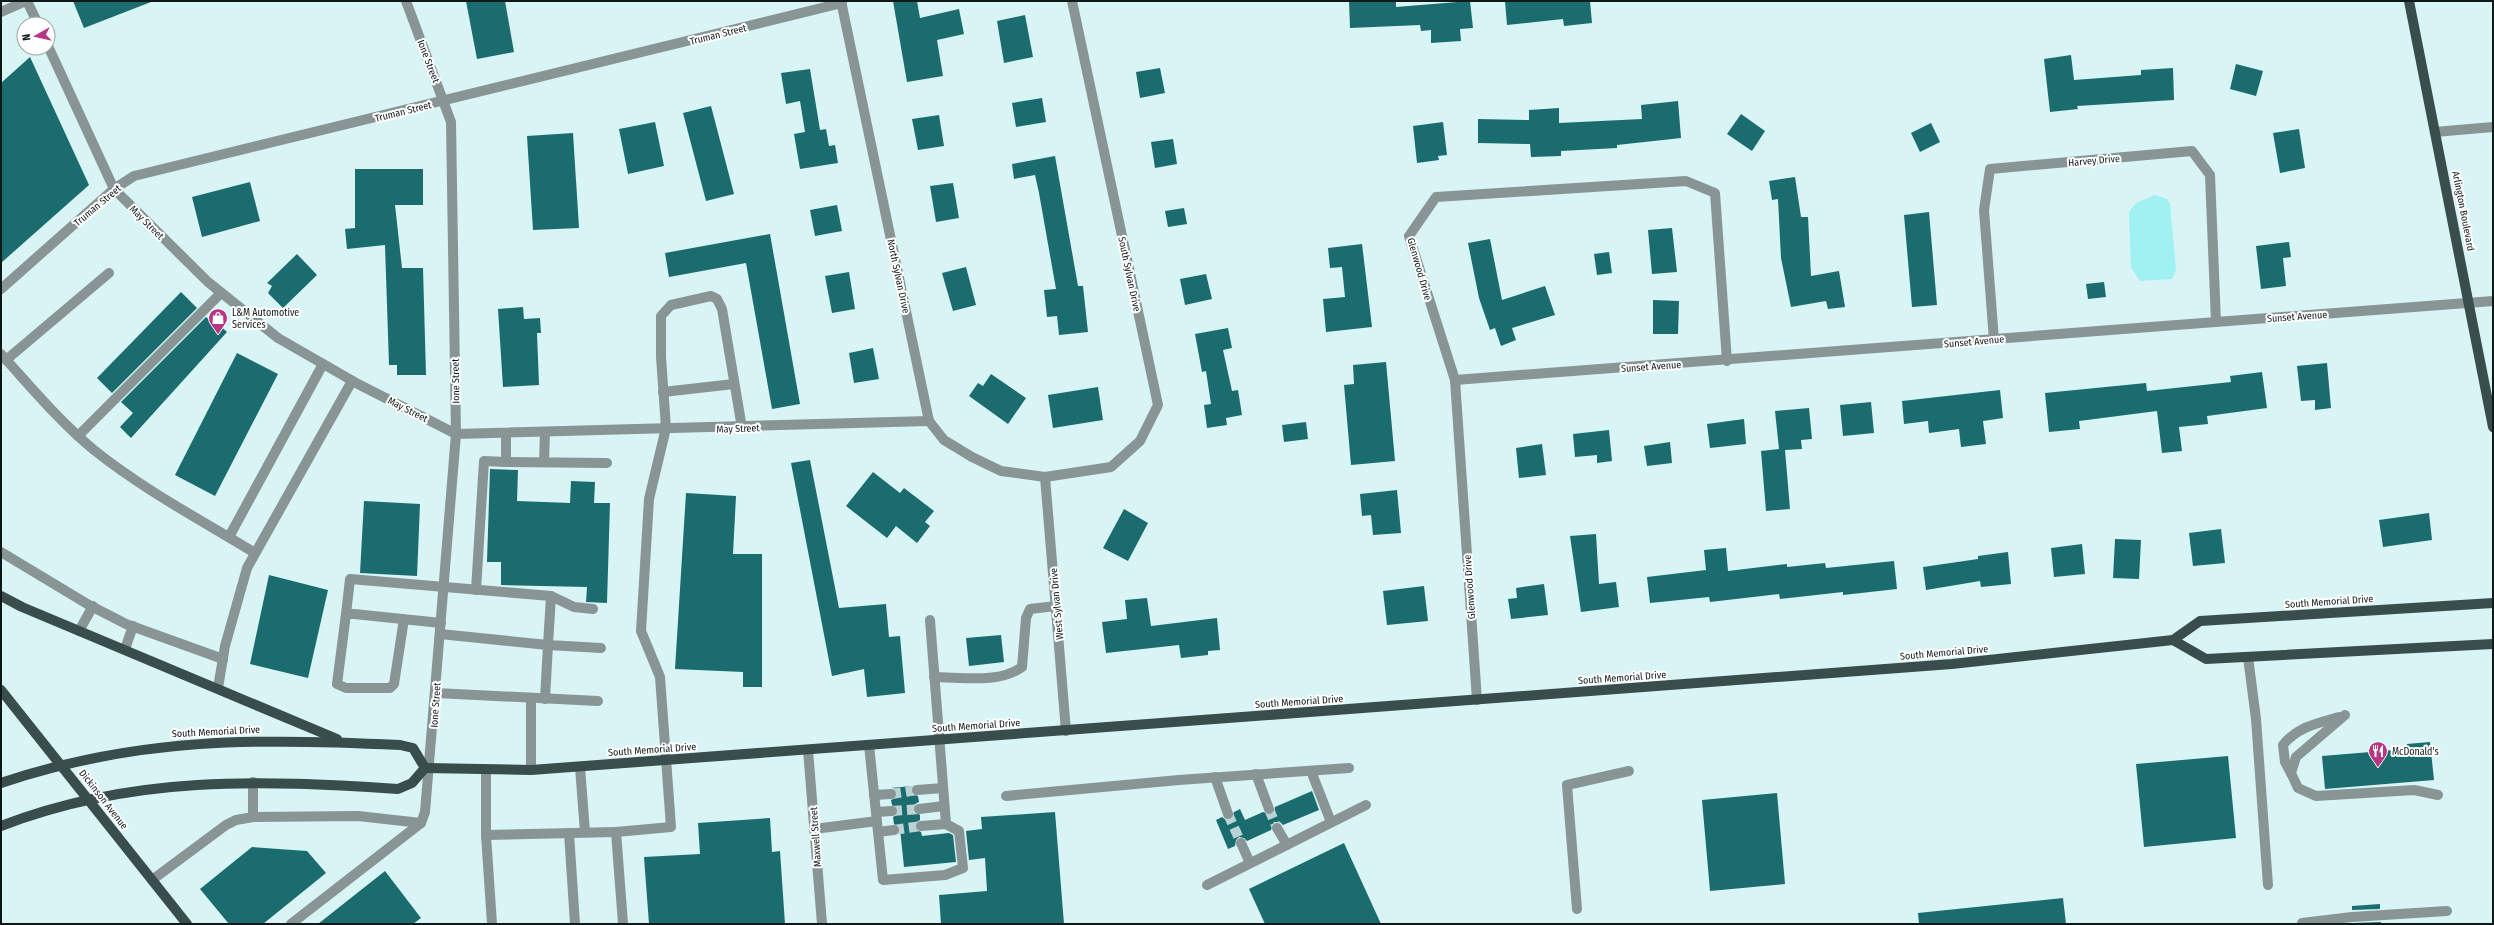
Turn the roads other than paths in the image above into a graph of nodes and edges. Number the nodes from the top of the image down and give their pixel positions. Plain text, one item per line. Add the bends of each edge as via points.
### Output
1 (27, 1) edge
2 (406, 1) edge
3 (1072, 1) edge
4 (2409, 1) edge
5 (842, 2) edge
6 (1, 12) edge
7 (34, 16) edge
8 (53, 56) edge
9 (444, 101) junction
10 (2493, 127) edge
11 (2436, 132) junction
12 (114, 189) junction
13 (109, 273) dead end
14 (1, 289) edge
15 (221, 293) junction
16 (2493, 301) edge
17 (2470, 303) junction
18 (2216, 322) junction
19 (1994, 340) junction
20 (3, 357) edge
21 (1727, 361) junction
22 (323, 364) junction
23 (1455, 380) junction
24 (352, 381) junction
25 (734, 384) junction
26 (663, 392) junction
27 (929, 421) junction
28 (2493, 427) edge
29 (666, 428) junction
30 (742, 428) junction
31 (545, 432) junction
32 (506, 433) junction
33 (456, 434) junction
34 (78, 436) junction
35 (506, 462) junction
36 (544, 462) junction
37 (606, 463) dead end
38 (1045, 477) junction
39 (229, 538) junction
40 (1, 552) edge
41 (255, 553) junction
42 (444, 587) junction
43 (476, 590) junction
44 (1, 596) edge
45 (551, 596) junction
46 (2493, 603) edge
47 (93, 606) junction
48 (1056, 606) junction
49 (593, 609) dead end
50 (346, 614) junction
51 (404, 619) junction
52 (930, 620) dead end
53 (441, 623) junction
54 (133, 626) junction
55 (79, 631) junction
56 (440, 634) junction
57 (2173, 640) junction
58 (2493, 644) edge
59 (548, 645) junction
60 (601, 648) dead end
61 (125, 649) junction
62 (2248, 657) junction
63 (223, 659) junction
64 (934, 677) junction
65 (218, 688) junction
66 (1, 690) edge
67 (436, 693) junction
68 (531, 698) junction
69 (545, 699) junction
70 (1477, 700) junction
71 (598, 701) dead end
72 (1066, 731) junction
73 (938, 740) junction
74 (343, 742) junction
75 (869, 746) junction
76 (808, 750) junction
77 (667, 760) junction
78 (62, 765) junction
79 (580, 767) junction
80 (1349, 768) dead end
81 (427, 769) junction
82 (531, 770) junction
83 (486, 771) junction
84 (1311, 771) junction
85 (1629, 771) dead end
86 (2290, 773) junction
87 (1256, 774) junction
88 (1215, 777) junction
89 (253, 782) junction
90 (1, 783) edge
91 (943, 788) junction
92 (918, 790) tunnel mouth
93 (891, 794) tunnel mouth
94 (2438, 795) dead end
95 (874, 796) junction
96 (1006, 796) dead end
97 (89, 799) junction
98 (1366, 805) dead end
99 (944, 806) junction
100 (919, 809) tunnel mouth
101 (1269, 809) tunnel mouth
102 (892, 811) tunnel mouth
103 (1228, 814) tunnel mouth
104 (253, 818) junction
105 (877, 822) junction
106 (1331, 822) junction
107 (421, 823) junction
108 (946, 824) junction
109 (1, 826) edge
110 (921, 826) tunnel mouth
111 (1277, 828) tunnel mouth
112 (814, 829) junction
113 (894, 830) tunnel mouth
114 (585, 832) junction
115 (616, 832) junction
116 (569, 833) junction
117 (486, 836) junction
118 (1241, 843) tunnel mouth
119 (1287, 845) junction
120 (1250, 863) junction
121 (152, 880) junction
122 (1207, 885) dead end
123 (2268, 885) dead end
124 (1577, 909) dead end
125 (2447, 911) dead end
126 (187, 924) edge
127 (291, 924) edge
128 (492, 924) edge
129 (575, 924) edge
130 (623, 924) edge
131 (822, 924) edge
132 (2302, 924) edge

1 - 6 street
1 - 7 street
2 - 9 street, Ione Street
3 - 38 street, South Sylvan Drive via 1158,405 1140,441 1111,467
4 - 11 main road, Arlington Boulevard
5 - 9 street, Truman Street
5 - 27 street, North Sylvan Drive
8 - 12 street, May Street
9 - 12 street, Truman Street via 134,176
9 - 33 street, Ione Street via 451,122
10 - 11 street
11 - 17 main road, Arlington Boulevard
12 - 14 street, Truman Street
12 - 15 street, May Street
13 - 20 street
15 - 22 street, May Street via 278,338
15 - 34 street
16 - 17 street, Sunset Avenue
17 - 18 street, Sunset Avenue
17 - 28 main road, Arlington Boulevard
18 - 19 street, Sunset Avenue
18 - 19 street, Harvey Drive via 2210,175 2192,151 1990,169 1984,210
19 - 21 street, Sunset Avenue
20 - 34 street
21 - 23 street, Sunset Avenue
21 - 23 street, Glenwood Drive via 1715,193 1686,181 1436,197 1409,236
22 - 24 street, May Street
22 - 39 street
23 - 70 street, Glenwood Drive
24 - 33 street, May Street
24 - 41 street
25 - 26 street
25 - 26 street via 722,308 717,299 711,296 671,305 661,316
25 - 30 street
26 - 29 street
27 - 30 street, May Street
27 - 38 street, North Sylvan Drive via 944,440 972,457 1001,471
29 - 30 street, May Street
29 - 31 street, May Street
29 - 77 street via 649,499 641,631 660,678
31 - 32 street, May Street
31 - 36 street
32 - 33 street, May Street
32 - 35 street
33 - 42 street, Ione Street
34 - 39 street via 141,484
35 - 36 street
35 - 43 street via 484,461
36 - 37 street
38 - 48 street, West Sylvan Drive
39 - 41 street
40 - 47 street
41 - 63 street via 247,568
42 - 43 street
42 - 50 street via 350,579
42 - 53 street, Ione Street
43 - 45 street
44 - 55 main road
45 - 49 street via 574,607
45 - 59 street
46 - 57 main road, South Memorial Drive via 2200,621
47 - 54 street
47 - 55 street
48 - 64 street via 1030,609 1026,618 1022,667 1012,674
48 - 72 street, West Sylvan Drive
50 - 51 street
50 - 51 street via 338,684 346,688 390,688 394,684
51 - 53 street
52 - 64 street
53 - 56 street, Ione Street
54 - 61 street
54 - 63 street
55 - 61 main road
56 - 59 street
56 - 67 street, Ione Street
57 - 62 main road via 2206,659
57 - 70 main road, South Memorial Drive via 1952,664
58 - 62 main road
59 - 60 street
59 - 69 street
61 - 65 main road
62 - 123 street via 2256,719
63 - 65 street
64 - 73 street
65 - 74 main road
66 - 78 main road, Dickinson Avenue
67 - 68 street
67 - 81 street, Ione Street
68 - 69 street
68 - 82 street
69 - 71 street
70 - 72 main road, South Memorial Drive
72 - 73 main road, South Memorial Drive
73 - 75 main road, South Memorial Drive
73 - 91 street
74 - 78 main road, South Memorial Drive via 296,740 201,743 154,747
74 - 81 main road, South Memorial Drive via 413,748
75 - 76 main road, South Memorial Drive
75 - 95 street
76 - 77 main road, South Memorial Drive
76 - 112 street, Maxwell Street
77 - 79 main road, South Memorial Drive
77 - 115 street via 671,827
78 - 90 main road, South Memorial Drive
78 - 97 main road, Dickinson Avenue
79 - 82 main road, South Memorial Drive
79 - 114 street
80 - 84 street
81 - 83 main road, South Memorial Drive
81 - 89 main road via 412,783 398,789
81 - 107 street, Ione Street via 425,812
82 - 83 main road, South Memorial Drive
83 - 117 street
84 - 87 street
84 - 106 street
85 - 124 street via 1567,785
86 - 86 street via 2296,757 2345,715 2292,734 2283,745 2285,762
86 - 94 street via 2298,788 2316,796 2414,790
87 - 88 street
87 - 101 street
88 - 96 street
88 - 103 street
89 - 97 main road via 177,786
89 - 104 street
91 - 92 street
91 - 99 street
93 - 95 street
95 - 105 street
97 - 109 main road
97 - 121 main road, Dickinson Avenue
98 - 106 street
99 - 100 street
99 - 108 street
102 - 105 street
104 - 107 street via 358,816
104 - 121 street via 236,820 226,825
105 - 108 street via 883,880 945,875 964,868 959,831
105 - 112 street
105 - 113 street
106 - 119 street
107 - 127 street
108 - 110 street
111 - 119 street
112 - 131 street, Maxwell Street
114 - 115 street
114 - 116 street
115 - 130 street
116 - 117 street
116 - 129 street
117 - 128 street
118 - 120 street
119 - 120 street
120 - 122 street
121 - 126 main road, Dickinson Avenue
125 - 132 street via 2352,917

